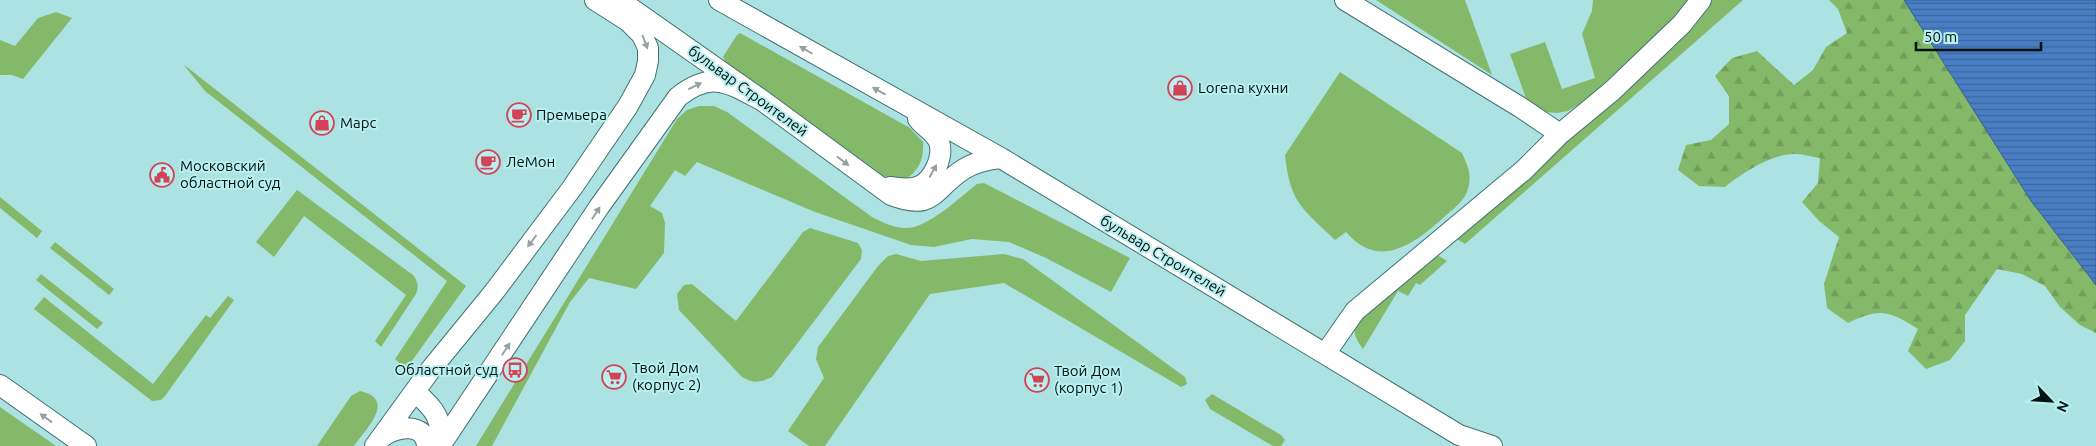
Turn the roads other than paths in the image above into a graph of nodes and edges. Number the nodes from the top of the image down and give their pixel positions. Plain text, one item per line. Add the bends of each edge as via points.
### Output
1 (595, 0) edge
2 (618, 0) edge
3 (719, 0) edge
4 (736, 0) edge
5 (1345, 0) edge
6 (1701, 0) edge
7 (758, 22) junction
8 (763, 101) junction
9 (909, 108) junction
10 (1560, 134) junction
11 (1001, 158) junction
12 (876, 184) junction
13 (1326, 354) junction
14 (0, 385) edge
15 (414, 392) junction
16 (378, 441) edge
17 (86, 446) edge
18 (427, 446) edge
19 (439, 446) edge
20 (1492, 446) edge

1 -> 15 street via 628,21 642,35 648,48 645,75 628,106 572,188
2 - 8 street, бульвар Строителей
3 - 7 street, бульвар Строителей
4 - 7 street
5 - 10 street
6 - 10 street via 1675,31
9 -> 7 street, бульвар Строителей
8 -> 12 street, бульвар Строителей
19 -> 8 street via 599,207 678,97 692,86 706,81 721,81
9 - 11 street, бульвар Строителей
12 -> 9 street, бульвар Строителей via 906,190 919,187 937,166 939,142
10 - 13 street via 1524,170 1355,312
11 - 12 street, бульвар Строителей via 964,170 934,195 921,201 907,201 891,195
11 - 13 street, бульвар Строителей
13 - 20 street, бульвар Строителей via 1459,435
17 -> 14 street
15 - 16 street
15 - 19 street via 430,404 437,415 441,427
16 - 18 street via 402,427 420,434

